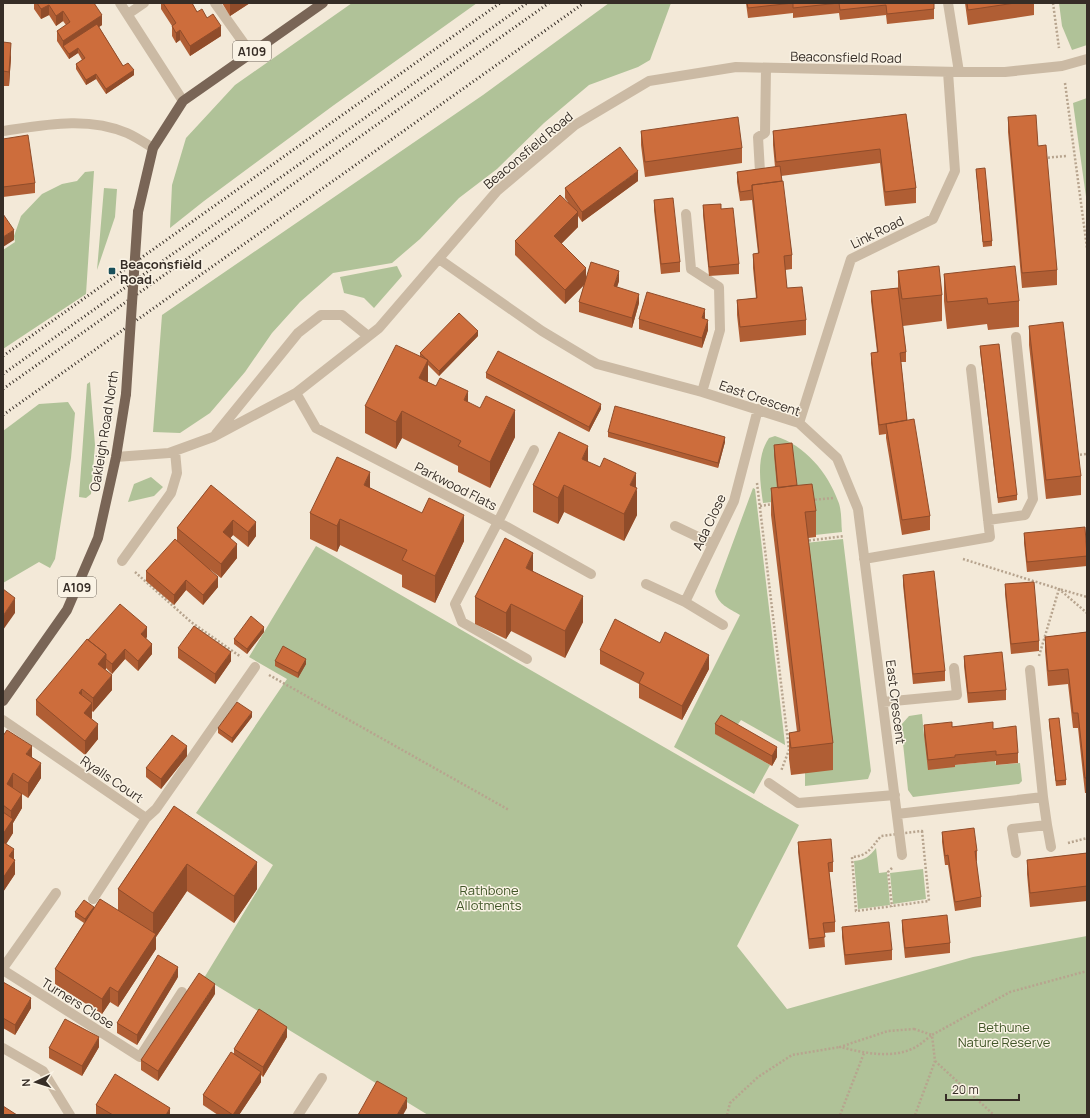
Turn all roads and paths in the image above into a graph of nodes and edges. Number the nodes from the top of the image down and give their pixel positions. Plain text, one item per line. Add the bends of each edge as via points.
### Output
1 (120, 3) edge
2 (144, 3) edge
3 (215, 3) edge
4 (323, 3) edge
5 (948, 3) edge
6 (1053, 3) edge
7 (128, 14) junction
8 (250, 52) junction
9 (1087, 59) edge
10 (1062, 66) junction
11 (766, 68) junction
12 (948, 72) junction
13 (959, 72) junction
14 (183, 101) junction
15 (3, 131) edge
16 (153, 148) junction
17 (1066, 156) dead end
18 (1038, 158) edge
19 (760, 172) edge
20 (686, 214) dead end
21 (1087, 248) edge
22 (438, 259) junction
23 (368, 336) junction
24 (1016, 337) dead end
25 (971, 369) dead end
26 (702, 392) junction
27 (296, 393) junction
28 (758, 409) junction
29 (799, 423) junction
30 (213, 437) junction
31 (534, 450) dead end
32 (176, 451) junction
33 (1087, 454) edge
34 (1076, 455) edge
35 (116, 457) junction
36 (740, 476) junction
37 (853, 496) junction
38 (806, 501) edge
39 (775, 504) edge
40 (760, 506) junction
41 (988, 520) junction
42 (498, 522) junction
43 (675, 526) dead end
44 (861, 534) junction
45 (805, 541) edge
46 (713, 544) junction
47 (949, 544) junction
48 (864, 559) junction
49 (122, 561) joint
50 (591, 574) dead end
51 (646, 584) dead end
52 (1059, 589) junction
53 (1087, 597) edge
54 (685, 602) junction
55 (1087, 613) edge
56 (723, 625) dead end
57 (527, 659) dead end
58 (254, 667) junction
59 (954, 668) dead end
60 (1030, 670) joint
61 (3, 701) edge
62 (883, 702) junction
63 (3, 720) edge
64 (771, 785) joint
65 (895, 795) junction
66 (1043, 797) junction
67 (509, 810) dead end
68 (897, 814) junction
69 (146, 818) junction
70 (1047, 825) junction
71 (899, 834) junction
72 (1051, 847) dead end
73 (1016, 853) dead end
74 (902, 855) joint
75 (56, 893) dead end
76 (93, 899) dead end
77 (892, 907) junction
78 (3, 969) edge
79 (1087, 971) edge
80 (182, 992) dead end
81 (932, 1035) junction
82 (3, 1048) edge
83 (840, 1048) junction
84 (864, 1053) junction
85 (935, 1061) junction
86 (322, 1078) dead end
87 (70, 1115) edge
88 (298, 1115) edge
89 (727, 1115) edge
90 (840, 1115) edge
91 (915, 1115) edge
92 (994, 1115) edge

1 - 7 street
2 - 7 street
3 - 8 street
4 - 8 main road, A109
5 - 13 street
6 - 10 path
7 - 14 street
8 - 14 main road, A109
9 - 10 street, Beaconsfield Road
10 - 13 street, Beaconsfield Road via 1005,72
10 - 21 path via 1067,97 1071,104
11 - 12 street, Beaconsfield Road
11 - 19 street via 764,133 758,137
11 - 22 street, Beaconsfield Road via 736,67 649,81 574,125 496,191
12 - 13 street, Beaconsfield Road
12 - 29 street, Link Road via 955,171 933,219 851,259
14 - 16 main road, Oakleigh Road North / A109
15 - 16 street via 67,122 96,125 126,132
16 - 35 main road, Oakleigh Road North / A109, bridge via 138,212 126,394
17 - 18 path
20 - 26 street via 691,269 719,287 720,330
22 - 23 street, Beaconsfield Road via 379,328
22 - 26 street, East Crescent via 542,331 596,364
23 - 27 street, Beaconsfield Road
23 - 30 street via 342,315 321,315 298,333
24 - 41 street via 1034,499 1025,515
25 - 41 street
26 - 28 street, East Crescent
27 - 30 street, Beaconsfield Road
27 - 42 street, Parkwood Flats via 316,428
28 - 29 street, East Crescent
28 - 36 street, Ada Close
29 - 37 street, East Crescent via 837,458
30 - 32 street, Beaconsfield Road
31 - 42 street
32 - 35 street, Beaconsfield Road
32 - 49 street via 177,473 172,493
33 - 34 path
35 - 61 main road, Oakleigh Road North / A109 via 98,538 67,610
36 - 40 path via 758,484
36 - 46 street, Ada Close via 734,501
37 - 38 path
37 - 44 street, East Crescent via 858,509
39 - 40 path
40 - 64 path via 790,750
41 - 47 street via 990,537
42 - 50 street
42 - 57 street, Parkwood Flats via 455,604 462,622
43 - 46 street
44 - 45 path
44 - 48 street, East Crescent
46 - 54 street, Ada Close
47 - 48 street
47 - 52 path via 965,561
48 - 62 street, East Crescent
49 - 58 path via 191,622
51 - 54 street
52 - 53 path
52 - 55 path
52 - 60 path via 1038,660
54 - 56 street
58 - 67 path
58 - 69 street via 156,808
59 - 62 street via 956,695
60 - 66 street
62 - 65 street, East Crescent
63 - 69 street, Ryalls Court
64 - 65 street via 798,803
65 - 68 street, East Crescent
66 - 68 street
66 - 70 street
68 - 71 street, East Crescent
69 - 76 street, Ryalls Court
70 - 72 street
70 - 73 street via 1012,829
71 - 74 street, East Crescent
71 - 77 path via 922,831 929,901
71 - 77 path via 880,836 868,852 862,856 852,857 856,911
74 - 77 path via 888,872
75 - 78 street
78 - 80 street, Turners Close via 140,1057
79 - 81 path via 1010,992
81 - 83 path via 914,1029 888,1031
81 - 84 path via 914,1048 889,1054
81 - 85 path
82 - 87 street via 43,1071
83 - 84 path
83 - 89 path via 792,1055 747,1087 730,1103
84 - 90 path
85 - 91 path
85 - 92 path
86 - 88 street

